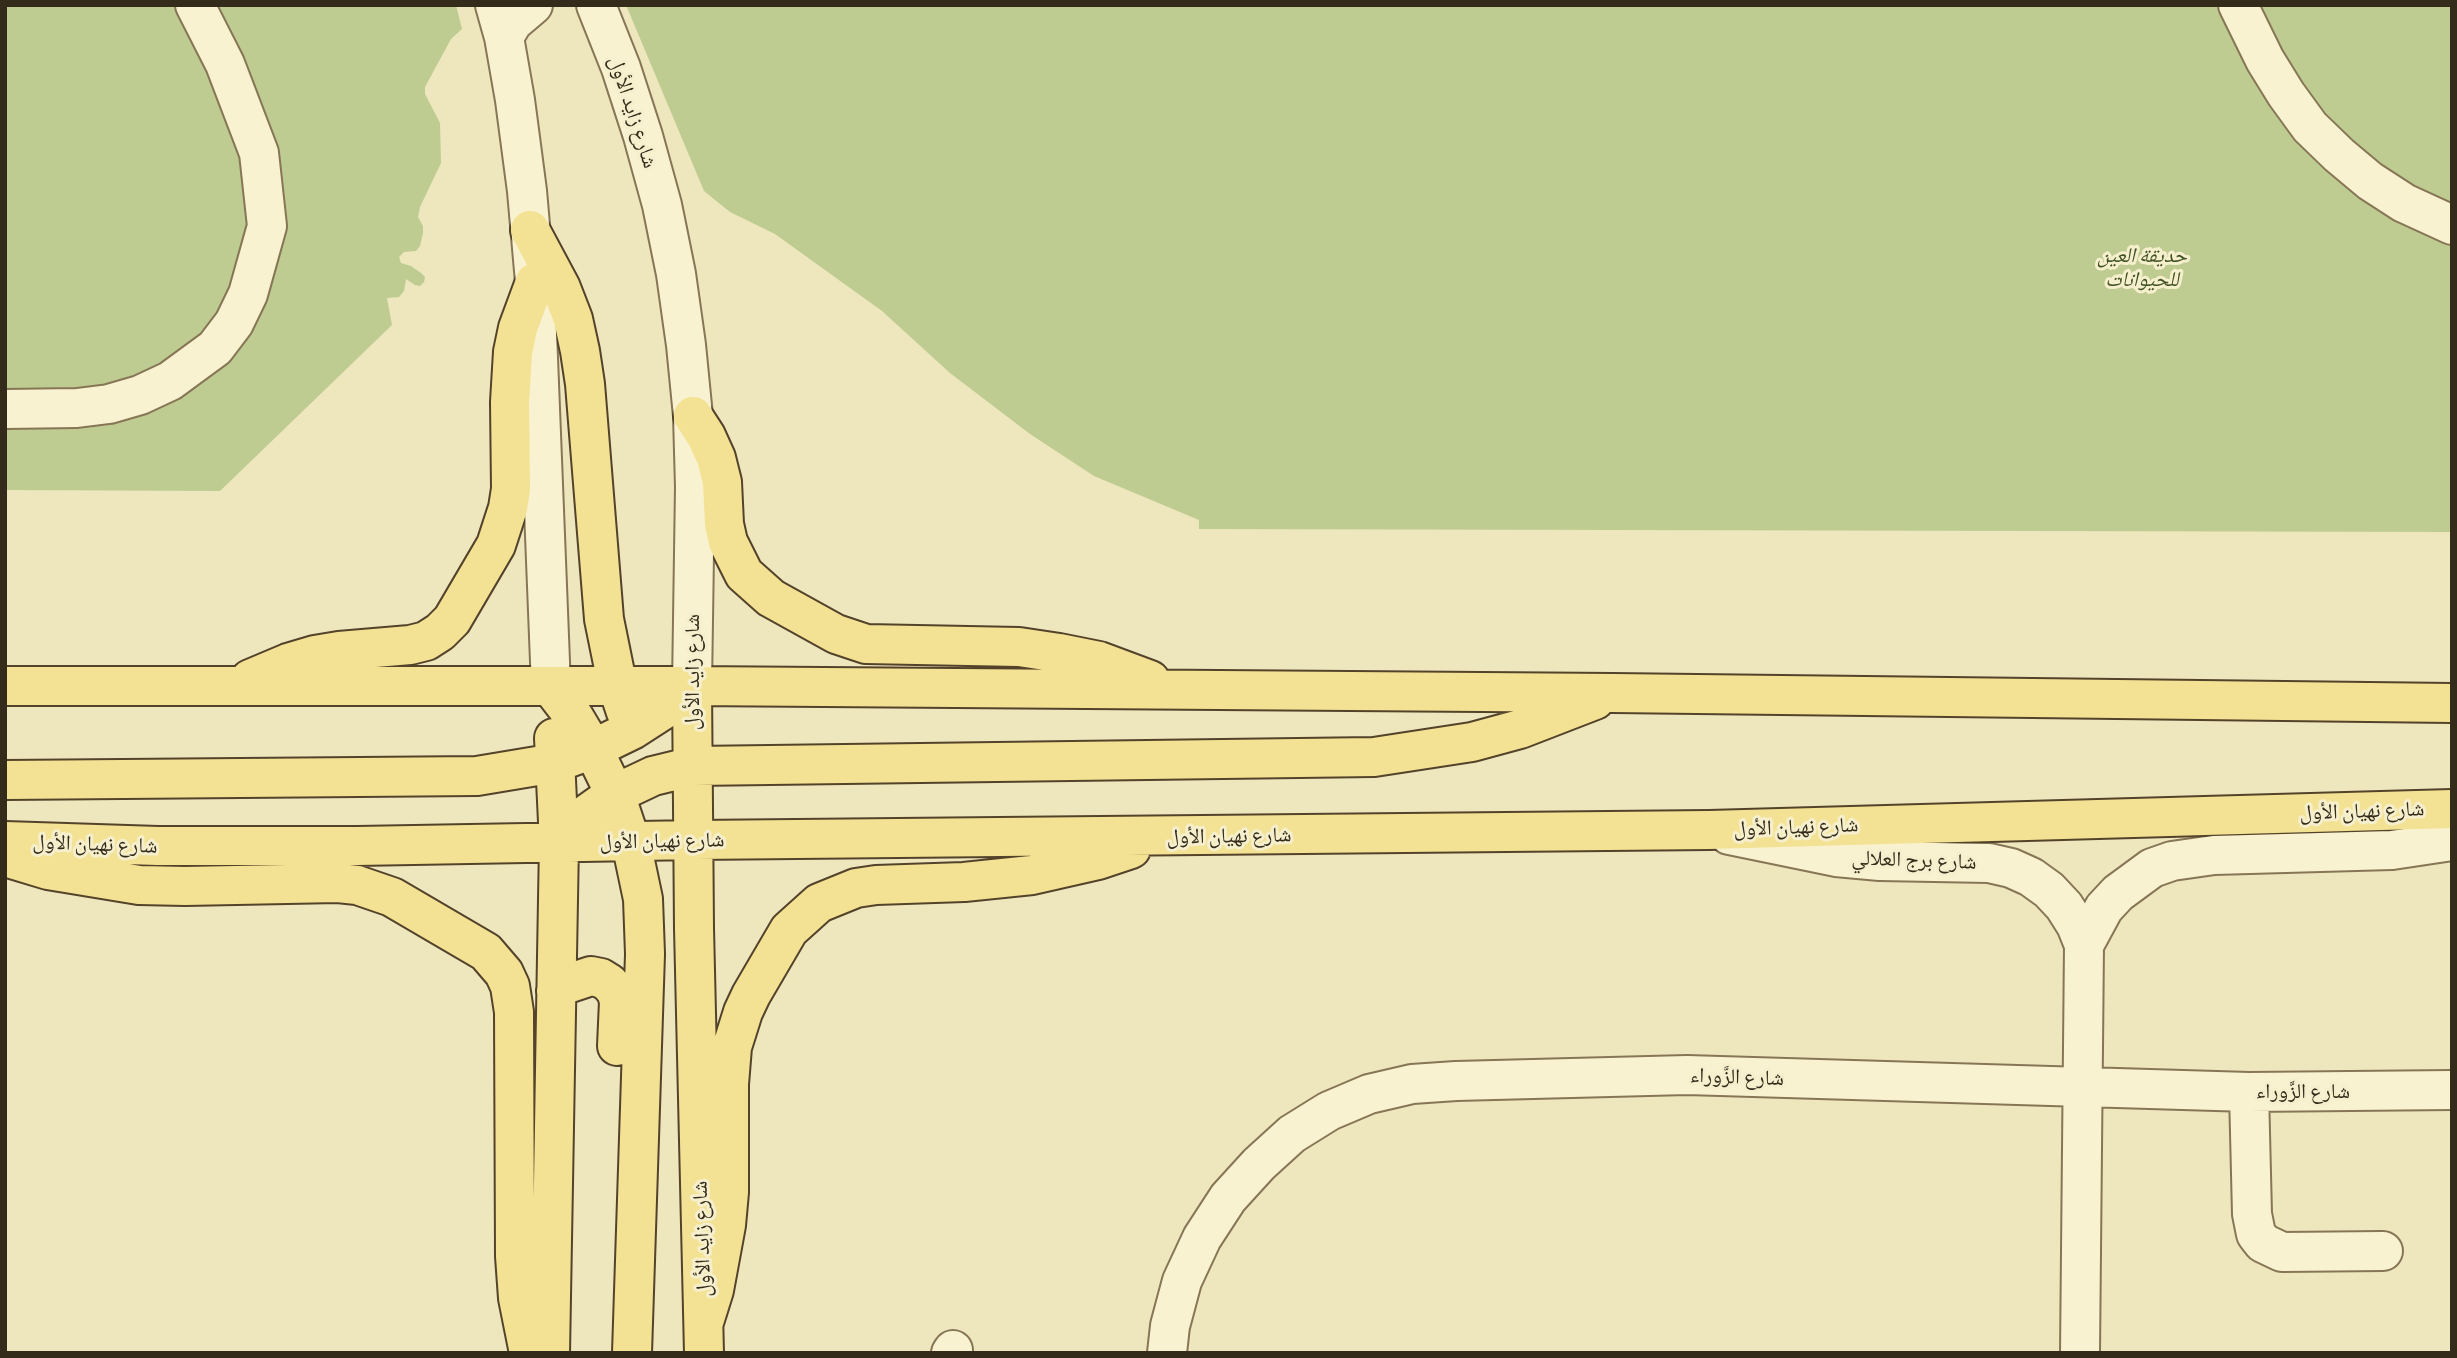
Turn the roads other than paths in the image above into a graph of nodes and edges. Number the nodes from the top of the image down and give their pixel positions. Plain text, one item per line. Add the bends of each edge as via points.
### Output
1 (195, 5) edge
2 (533, 5) edge
3 (596, 5) edge
4 (2238, 5) edge
5 (499, 21) edge
6 (2452, 225) edge
7 (530, 230) junction
8 (535, 282) junction
9 (5, 409) edge
10 (693, 416) junction
11 (5, 686) edge
12 (236, 687) junction
13 (551, 687) junction
14 (692, 687) junction
15 (618, 688) junction
16 (1175, 690) junction
17 (1613, 693) junction
18 (2452, 703) edge
19 (632, 730) junction
20 (593, 749) junction
21 (555, 763) junction
22 (694, 766) junction
23 (653, 776) junction
24 (5, 780) edge
25 (615, 794) junction
26 (2452, 809) edge
27 (1709, 830) junction
28 (1162, 836) junction
29 (695, 840) junction
30 (5, 841) edge
31 (2452, 841) edge
32 (631, 842) junction
33 (559, 844) junction
34 (5, 857) edge
35 (2084, 945) junction
36 (556, 991) junction
37 (2083, 1087) junction
38 (2452, 1090) edge
39 (2249, 1092) junction
40 (638, 1177) junction
41 (2383, 1251) dead end
42 (704, 1337) edge
43 (529, 1353) edge
44 (550, 1353) edge
45 (632, 1353) edge
46 (1167, 1353) edge
47 (2080, 1353) edge

1 - 9 street via 225,64 259,153 267,226 248,295 215,348 170,381 109,404
2 - 5 street via 513,22
3 - 10 street, شارع زايد الأول via 621,68 662,205 676,274
4 - 6 street via 2264,60 2310,127 2370,181
5 - 7 street via 515,100
7 - 8 street
7 - 15 main road via 561,288 580,351 604,619
8 - 12 main road via 513,352 508,508 496,545 452,620 440,632 410,645 315,655
8 - 13 street
10 - 14 street, شارع زايد الأول
10 - 16 main road via 716,458 727,542 744,574 771,598 866,645 1019,647 1098,662
11 - 12 main road
12 - 13 main road
13 - 15 main road
13 - 20 main road
13 - 21 main road
14 - 15 main road
14 - 16 main road
14 - 19 main road
14 - 22 main road, شارع زايد الأول
15 - 19 main road
16 - 17 main road
17 - 18 main road
17 - 22 main road via 1472,742 1374,757
19 - 20 main road
19 - 23 main road
20 - 21 main road
20 - 25 main road
21 - 24 main road via 477,776
21 - 33 main road
22 - 23 main road
22 - 29 main road, شارع زايد الأول
23 - 25 main road
23 - 29 main road
25 - 32 main road
25 - 33 main road via 584,816
26 - 27 main road, شارع نهيان الأول
27 - 28 main road, شارع نهيان الأول
27 - 35 street, شارع برج العلالي via 1836,857 1989,863 2011,868 2049,890 2070,915
28 - 29 main road, شارع نهيان الأول
28 - 42 main road via 1098,860 1032,875 856,888 819,903 789,930 751,995 732,1047 726,1225
29 - 32 main road, شارع نهيان الأول
29 - 42 main road, شارع زايد الأول
30 - 33 main road, شارع نهيان الأول via 158,846
31 - 35 street, شارع برج العلالي via 2392,850 2214,855 2172,861 2152,868 2118,892
32 - 33 main road, شارع نهيان الأول
32 - 40 main road via 645,928
33 - 36 main road
34 - 43 main road via 48,870 139,885 357,885 392,897 486,952 505,973 514,1013 515,1256
35 - 37 street, شارع برج العلالي
36 - 40 main road via 590,976 601,978 616,991 616,1101 623,1140
36 - 44 main road
37 - 39 street, شارع الزَّوراء
37 - 46 street, شارع الزَّوراء via 1687,1075 1455,1081 1369,1094 1292,1134 1228,1198 1182,1281
37 - 47 street, شارع برج العلالي
38 - 39 street, شارع الزَّوراء
39 - 41 street via 2252,1213 2263,1243 2282,1252
40 - 45 main road

